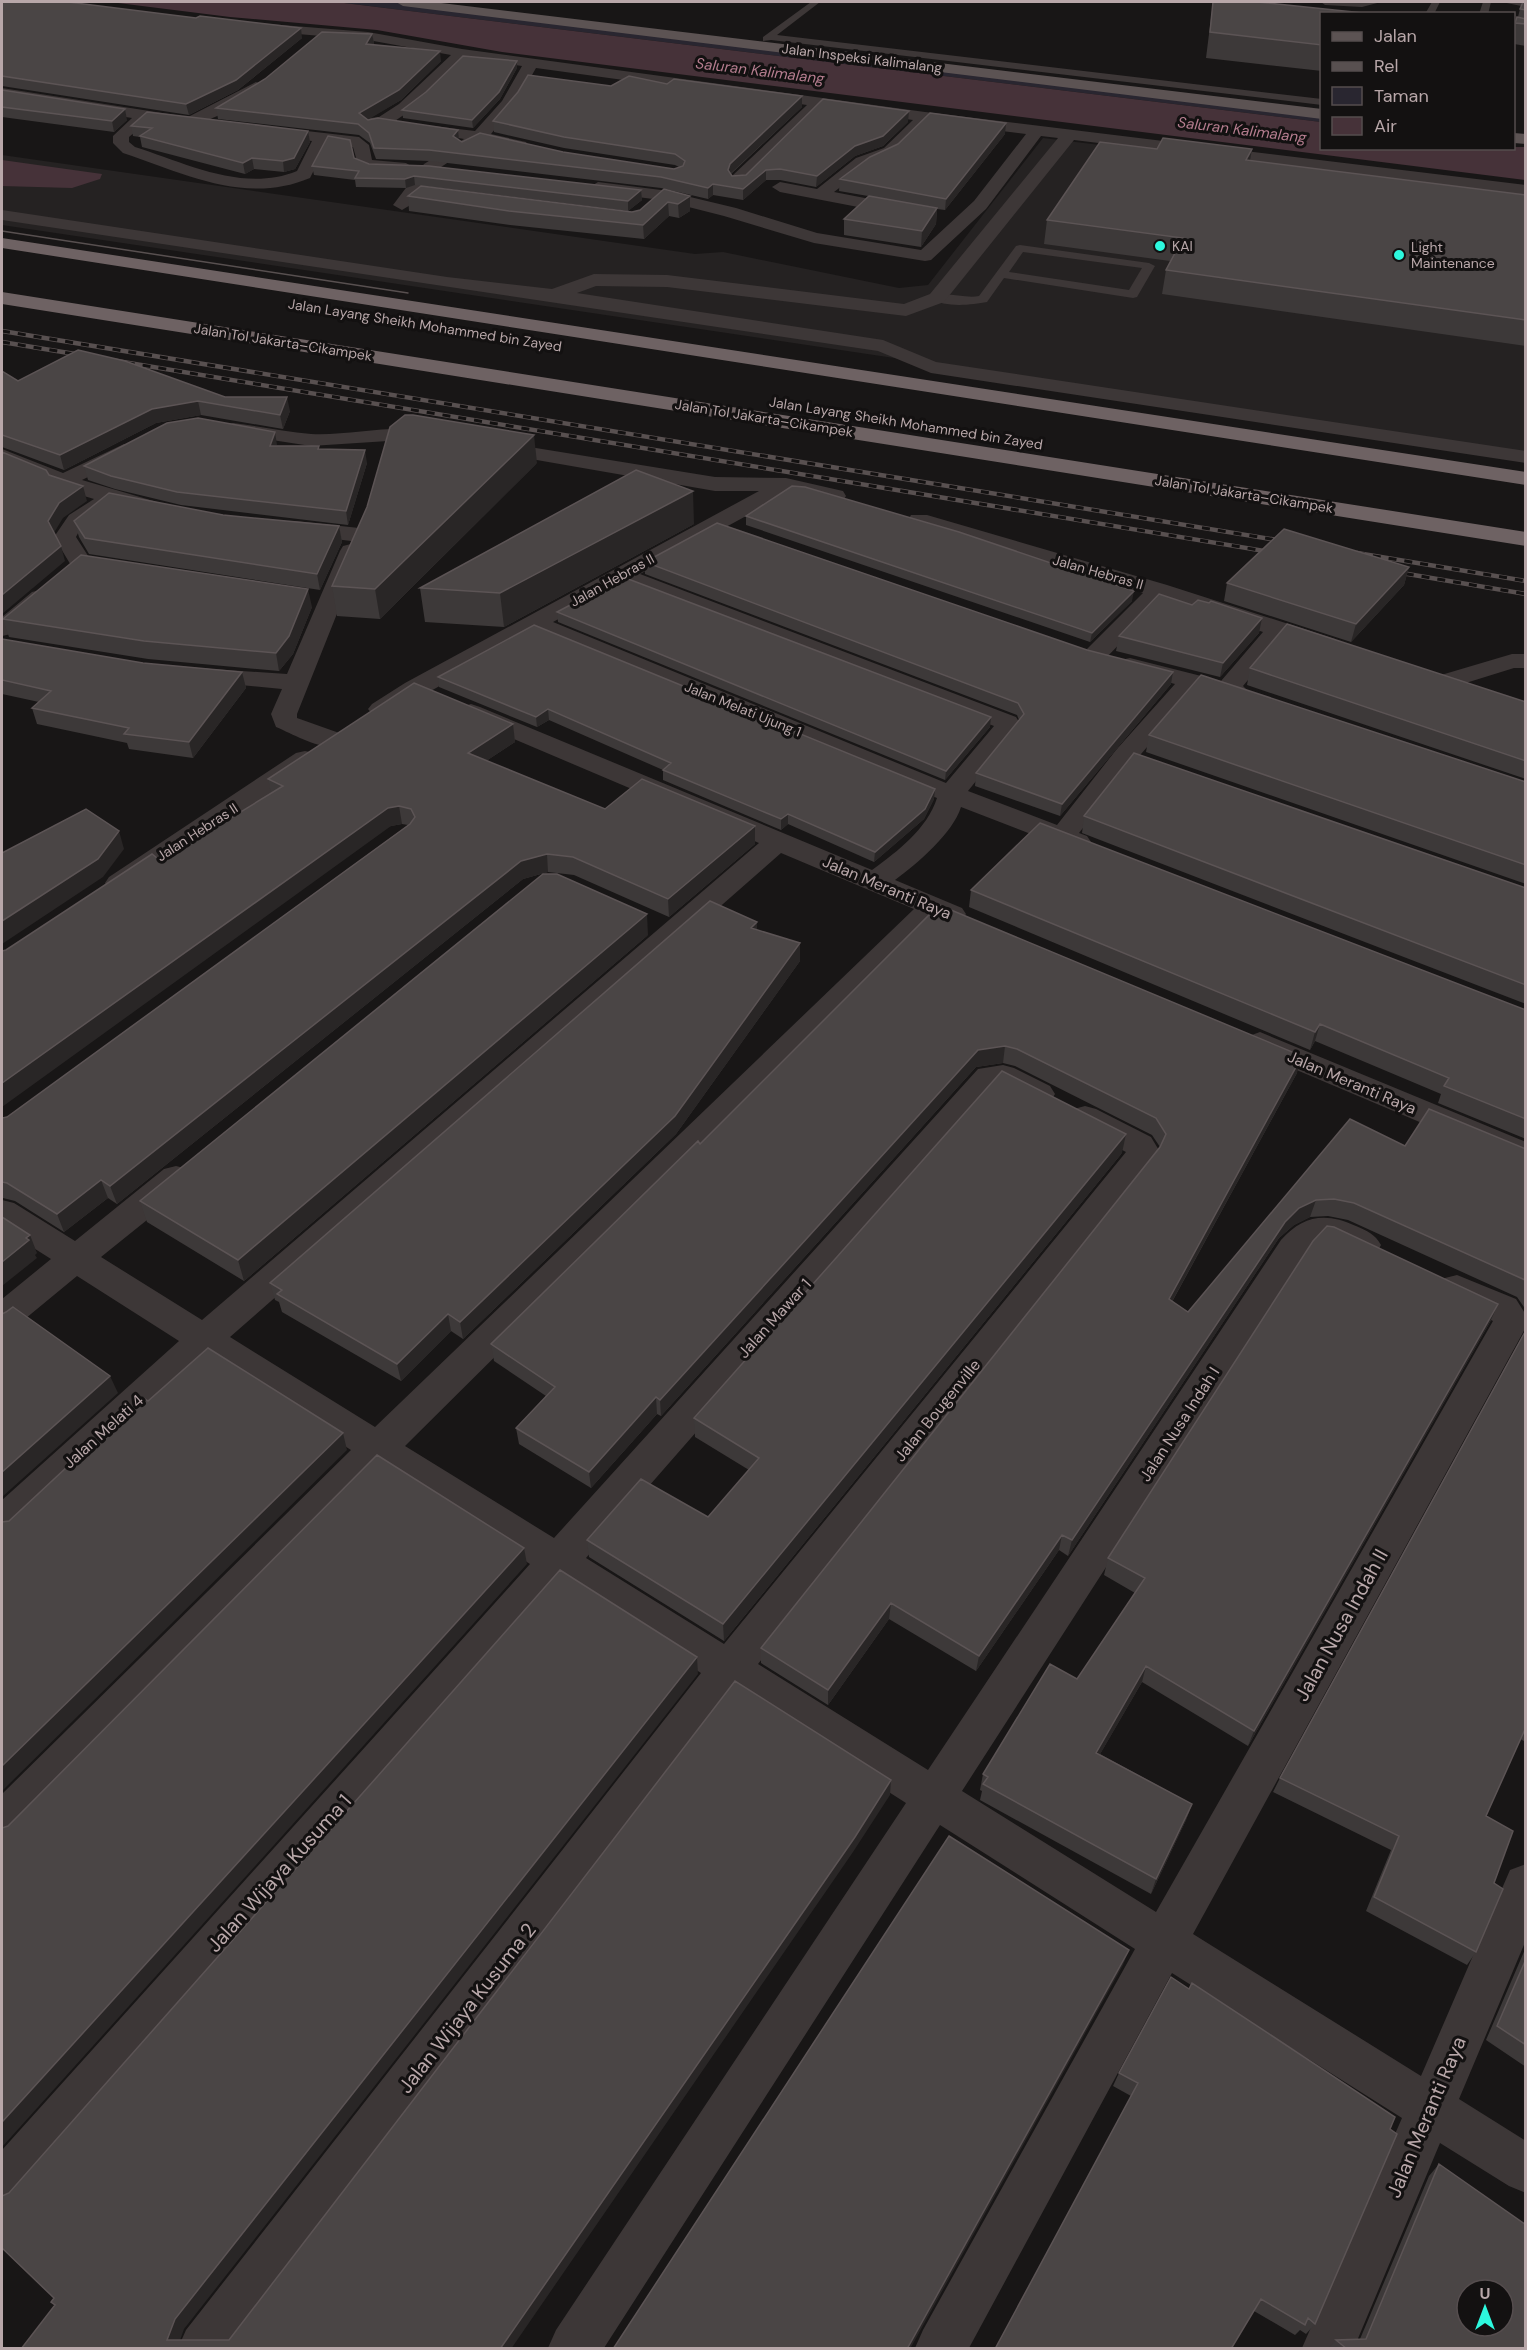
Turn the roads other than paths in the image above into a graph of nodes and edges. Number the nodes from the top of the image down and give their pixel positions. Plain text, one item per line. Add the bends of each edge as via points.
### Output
1 (403, 2) edge
2 (816, 2) edge
3 (1325, 2) edge
4 (1377, 2) edge
5 (1506, 2) edge
6 (1526, 4) edge
7 (247, 26) edge
8 (322, 32) junction
9 (771, 36) junction
10 (753, 45) junction
11 (305, 47) edge
12 (462, 53) junction
13 (531, 62) junction
14 (1022, 72) junction
15 (266, 79) edge
16 (2, 93) edge
17 (820, 101) junction
18 (1320, 102) edge
19 (1320, 114) edge
20 (147, 115) junction
21 (925, 117) junction
22 (190, 122) junction
23 (383, 122) junction
24 (223, 126) edge
25 (245, 129) edge
26 (1037, 131) junction
27 (352, 132) junction
28 (1069, 135) junction
29 (479, 136) junction
30 (325, 138) junction
31 (533, 148) edge
32 (429, 168) junction
33 (453, 171) edge
34 (632, 175) edge
35 (738, 180) edge
36 (584, 186) edge
37 (780, 187) edge
38 (615, 190) junction
39 (1526, 190) edge
40 (415, 192) junction
41 (437, 195) edge
42 (661, 195) junction
43 (820, 195) junction
44 (402, 206) dead end
45 (645, 210) edge
46 (2, 215) edge
47 (961, 221) junction
48 (2, 243) edge
49 (2, 260) edge
50 (1001, 274) junction
51 (2, 281) edge
52 (554, 295) junction
53 (2, 298) edge
54 (937, 298) junction
55 (212, 425) edge
56 (388, 435) junction
57 (146, 438) edge
58 (449, 440) edge
59 (470, 443) edge
60 (2, 455) edge
61 (382, 457) edge
62 (1526, 457) edge
63 (1526, 478) edge
64 (62, 482) junction
65 (786, 485) junction
66 (1526, 494) edge
67 (110, 499) junction
68 (852, 501) edge
69 (174, 512) edge
70 (898, 514) edge
71 (1526, 520) edge
72 (716, 524) junction
73 (272, 526) edge
74 (750, 536) edge
75 (1526, 539) edge
76 (621, 575) junction
77 (1159, 590) junction
78 (535, 623) junction
79 (1279, 628) junction
80 (5, 640) edge
81 (1343, 650) edge
82 (1526, 661) edge
83 (174, 672) edge
84 (295, 682) junction
85 (1190, 682) junction
86 (414, 688) junction
87 (1227, 689) junction
88 (1483, 696) edge
89 (1260, 701) edge
90 (348, 731) junction
91 (951, 794) junction
92 (1062, 836) junction
93 (778, 841) junction
94 (1106, 853) edge
95 (875, 881) junction
96 (99, 896) edge
97 (933, 906) junction
98 (640, 917) edge
99 (977, 924) edge
100 (672, 932) junction
101 (1240, 1035) edge
102 (991, 1076) joint
103 (1526, 1155) edge
104 (196, 1162) edge
105 (2, 1212) edge
106 (77, 1260) junction
107 (1504, 1309) joint
108 (2, 1318) edge
109 (204, 1339) junction
110 (378, 1448) junction
111 (2, 1524) edge
112 (557, 1560) junction
113 (730, 1668) junction
114 (936, 1798) junction
115 (2, 1824) edge
116 (1522, 1902) edge
117 (1164, 1942) junction
118 (1430, 2108) junction
119 (1526, 2169) edge
120 (2, 2186) edge
121 (204, 2349) edge
122 (574, 2349) edge
123 (941, 2349) edge
124 (1328, 2349) edge

1 - 10 main road, Jalan Inspeksi Kalimalang
2 - 9 lane
3 - 4 lane
5 - 6 lane
7 - 8 street
8 - 11 street
8 - 12 street
9 - 10 lane
9 - 14 lane
10 - 14 main road, Jalan Inspeksi Kalimalang
12 - 13 street
12 - 23 street via 405,107
13 - 17 street
13 - 29 street via 522,82
14 - 18 lane
14 - 19 main road, Jalan Inspeksi Kalimalang
15 - 22 street
16 - 20 street
17 - 21 street
17 - 35 street
20 - 22 street
20 - 30 street via 121,136 121,143 129,150 226,182 270,184 304,174
21 - 26 street
21 - 43 street via 890,151 862,162
22 - 24 street
23 - 27 street
23 - 29 street
25 - 30 street
26 - 28 street
26 - 47 street via 980,205
27 - 30 street
27 - 32 street via 361,145 364,164
28 - 39 street
28 - 54 street
29 - 31 street
29 - 32 street
32 - 33 street
32 - 40 street
34 - 38 street
36 - 38 street
37 - 43 street
38 - 42 street
40 - 41 street
40 - 44 street
42 - 45 street
42 - 47 street via 814,238 925,256
43 - 47 street
46 - 52 street via 447,283
48 - 63 highway
49 - 66 highway, Jalan Layang Sheikh Mohammed bin Zayed
50 - 50 lane via 1020,248 1149,266 1133,294
50 - 54 lane via 983,299 969,302
51 - 71 highway, Jalan Layang Sheikh Mohammed bin Zayed
52 - 54 street via 594,280 667,281 906,310
52 - 62 street via 883,346 931,367
53 - 75 highway, Jalan Tol Jakarta–Cikampek
55 - 56 street via 311,440
56 - 58 street
56 - 61 street
57 - 64 street
59 - 65 street via 715,484
60 - 64 street
64 - 67 street
65 - 68 street
65 - 72 street, Jalan Hebras II
67 - 69 street
67 - 80 street via 72,523 65,537 75,572
70 - 77 street, Jalan Hebras II
72 - 74 street
72 - 76 street, Jalan Hebras II
73 - 84 street via 362,524 318,598
76 - 78 street, Jalan Hebras II
76 - 91 street via 1007,722
77 - 79 street, Jalan Hebras II
77 - 85 street via 1084,651
78 - 86 street, Jalan Hebras II
78 - 91 street, Jalan Melati Ujung 1
79 - 81 street, Jalan Hebras II
79 - 87 street
82 - 88 street via 1429,679
83 - 84 street
84 - 90 street via 285,722
85 - 87 street
85 - 92 street via 1136,760
86 - 90 street, Jalan Hebras II
86 - 93 street, Jalan Meranti Raya
87 - 89 street
90 - 96 street, Jalan Hebras II
91 - 92 street, Jalan Melati Ujung 1
91 - 95 street via 945,815 930,833
92 - 94 street, Jalan Melati Ujung 1
93 - 95 street, Jalan Meranti Raya
93 - 100 street, Jalan Melati 4 via 714,911
95 - 97 street, Jalan Meranti Raya
97 - 99 street, Jalan Meranti Raya
97 - 110 street
98 - 100 street
100 - 109 street, Jalan Melati 4
101 - 103 street, Jalan Meranti Raya
102 - 112 street, Jalan Mawar 1
102 - 113 street, Jalan Bougenville via 1003,1076 1140,1144 1144,1152
104 - 106 street
105 - 106 street
106 - 108 street
106 - 109 street
107 - 114 street, Jalan Nusa Indah I via 1335,1232 1319,1228 1306,1233
107 - 117 street, Jalan Nusa Indah II via 1511,1321
109 - 110 street
109 - 111 street, Jalan Melati 4
110 - 112 street
110 - 115 street
112 - 113 street
112 - 120 street, Jalan Wijaya Kusuma 1
113 - 114 street
113 - 121 street, Jalan Wijaya Kusuma 2
114 - 117 street
114 - 122 street, Jalan Nusa Indah I
116 - 118 street, Jalan Meranti Raya
117 - 118 street
117 - 123 street
118 - 119 street
118 - 124 street, Jalan Meranti Raya

